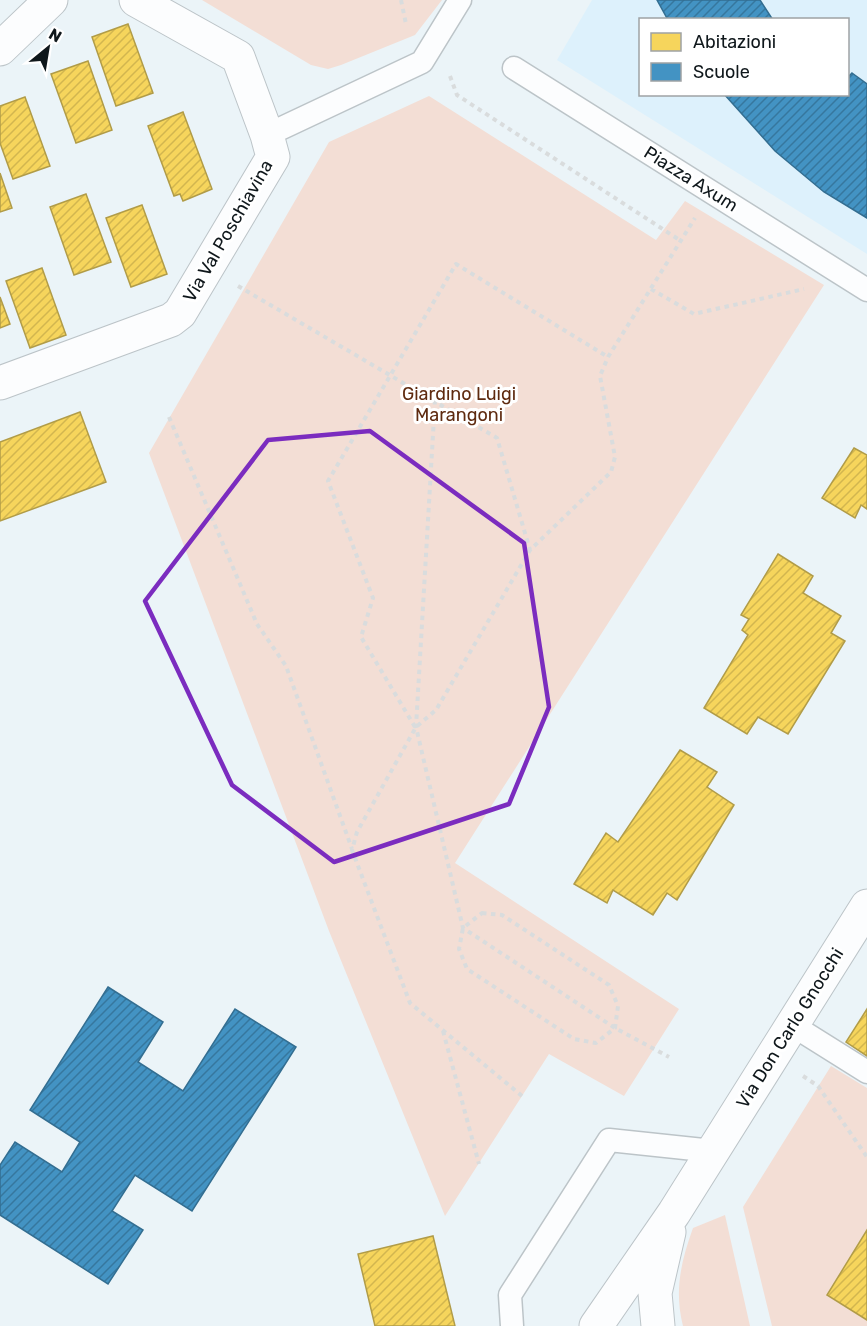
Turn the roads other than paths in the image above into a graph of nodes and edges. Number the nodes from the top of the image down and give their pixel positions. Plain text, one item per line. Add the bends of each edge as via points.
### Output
1 (51, 0) edge
2 (136, 0) edge
3 (460, 0) edge
4 (0, 49) edge
5 (514, 68) dead end
6 (267, 135) junction
7 (861, 286) edge
8 (0, 383) edge
9 (867, 906) edge
10 (792, 1025) junction
11 (867, 1072) edge
12 (713, 1151) junction
13 (674, 1213) junction
14 (512, 1326) edge
15 (596, 1326) edge
16 (658, 1326) edge

1 - 4 street
2 - 6 street, Via Val Poschiavina via 238,57
3 - 6 lane, Via Val Poschiavina via 422,62
5 - 7 lane, Piazza Axum
6 - 8 street, Via Val Poschiavina via 273,157 180,313 171,320
9 - 10 street, Via Don Carlo Gnocchi
10 - 11 lane
10 - 12 street, Via Don Carlo Gnocchi
12 - 13 street, Via Don Carlo Gnocchi
12 - 14 lane via 609,1140 510,1294
13 - 15 street, Via Don Carlo Gnocchi
13 - 16 street, Via Don Carlo Gnocchi via 655,1293

